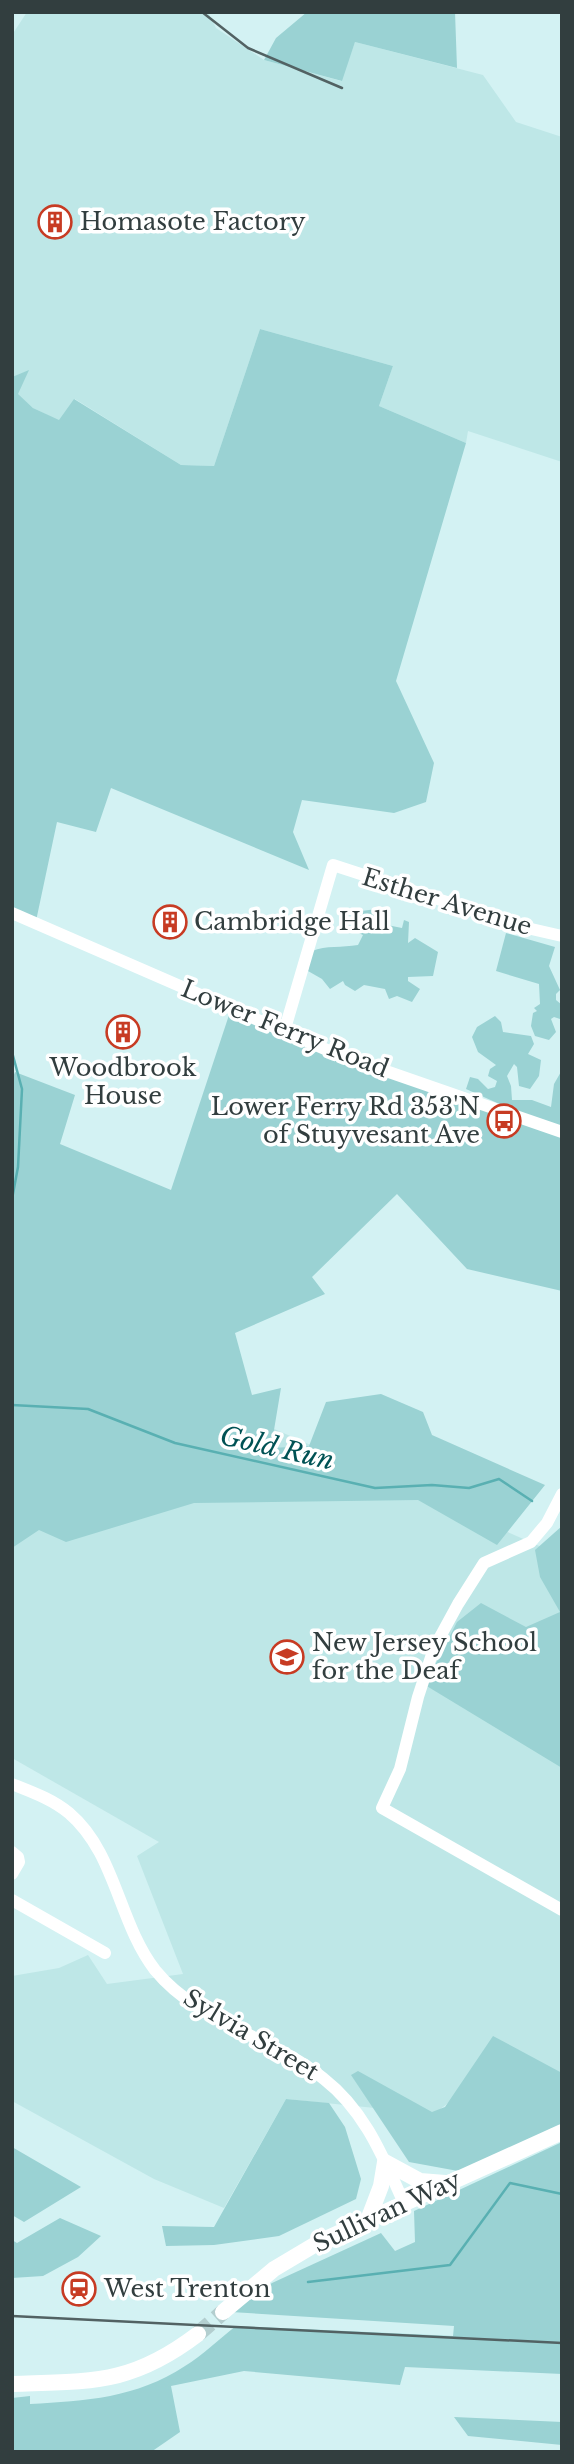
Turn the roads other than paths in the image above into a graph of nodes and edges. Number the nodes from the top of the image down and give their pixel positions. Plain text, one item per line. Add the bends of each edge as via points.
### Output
1 (12, 913) edge
2 (562, 936) edge
3 (284, 1032) junction
4 (562, 1132) edge
5 (561, 1497) edge
6 (12, 1784) edge
7 (12, 1852) edge
8 (12, 1874) edge
9 (12, 1900) edge
10 (562, 1910) edge
11 (105, 1953) dead end
12 (562, 2132) edge
13 (384, 2162) junction
14 (448, 2183) junction
15 (404, 2203) junction
16 (368, 2220) junction
17 (223, 2312) tunnel mouth
18 (198, 2334) tunnel mouth
19 (12, 2384) edge

1 - 3 street, Lower Ferry Road
2 - 3 street, Esther Avenue via 333,866
3 - 4 street, Lower Ferry Road
5 - 10 street via 531,1542 484,1563 458,1604 434,1648 400,1769 382,1808
6 - 13 street, Sylvia Street via 55,1803 89,1835 135,1938 167,1983 201,2008 324,2078 364,2122
7 - 8 street via 19,1862
9 - 11 street
12 - 14 main road, Sullivan Way
13 - 14 main road via 415,2180
13 - 15 street, Sylvia Street
13 - 16 main road
14 - 15 main road, Sullivan Way
15 - 16 main road, Sullivan Way
16 - 17 main road, Sullivan Way via 294,2256
18 - 19 main road via 170,2355 132,2373 93,2381

